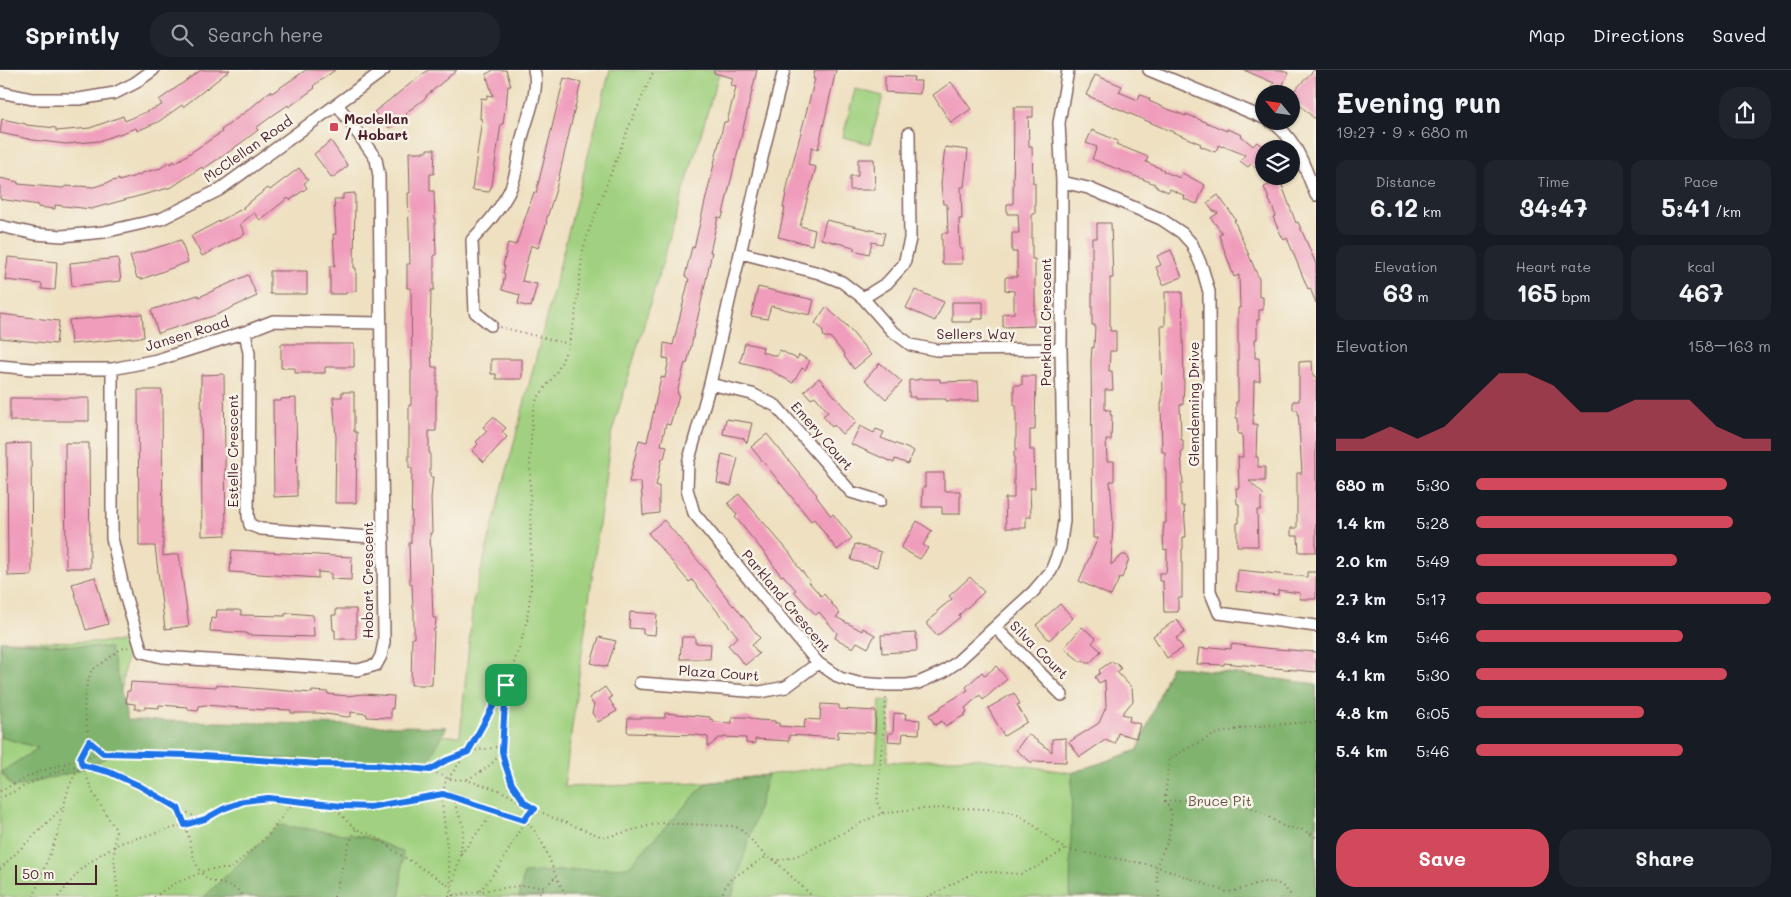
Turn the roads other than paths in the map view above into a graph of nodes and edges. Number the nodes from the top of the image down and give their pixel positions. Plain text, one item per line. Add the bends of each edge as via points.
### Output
1 (153, 70) edge
2 (384, 70) edge
3 (534, 70) edge
4 (784, 70) edge
5 (1068, 70) edge
6 (1149, 70) edge
7 (0, 92) edge
8 (337, 104) junction
9 (1255, 114) edge
10 (1282, 130) edge
11 (909, 134) dead end
12 (1062, 182) junction
13 (1316, 195) edge
14 (0, 226) edge
15 (740, 253) junction
16 (863, 298) junction
17 (380, 322) junction
18 (491, 325) road end
19 (245, 332) junction
20 (1061, 349) junction
21 (0, 366) edge
22 (112, 369) junction
23 (710, 384) junction
24 (880, 501) dead end
25 (384, 538) junction
26 (1316, 626) edge
27 (995, 627) junction
28 (818, 664) junction
29 (640, 683) dead end
30 (1062, 695) dead end

1 - 7 street via 115,93 79,99 32,99
2 - 8 street, McClellan Road
3 - 18 street via 536,88 509,192 496,215 472,240 475,312
4 - 15 street, Parkland Crescent
5 - 12 street, Parkland Crescent via 1059,123
6 - 9 street
8 - 14 street, McClellan Road via 219,190 161,219 104,232 62,236
8 - 17 street, Hobart Crescent via 376,159 379,176
10 - 13 street via 1294,144
11 - 16 street via 910,239 904,264 887,283
12 - 20 street, Parkland Crescent
12 - 26 street, Glendenning Drive via 1088,188 1161,219 1192,244 1209,292 1210,591 1219,613
15 - 16 street, Sellers Way via 819,272 842,282
15 - 23 street, Parkland Crescent
16 - 20 street, Sellers Way via 891,330 911,345 936,350
17 - 19 street, Jansen Road via 272,321
17 - 25 street, Hobart Crescent
19 - 22 street, Jansen Road via 157,360
19 - 25 street, Estelle Crescent via 249,353 250,525 261,529
20 - 27 street, Parkland Crescent via 1064,521 1060,548 1051,571
21 - 22 street, Jansen Road
22 - 25 street, Hobart Crescent via 112,538 142,652 162,657 358,670 376,664 384,642
23 - 24 street, Emery Court via 752,394 776,406 850,492
23 - 28 street, Parkland Crescent via 688,463 687,489 694,514
27 - 28 street, Parkland Crescent via 956,663 918,683 858,683 840,678
27 - 30 street, Silva Court
28 - 29 street, Plaza Court via 786,687 760,692

